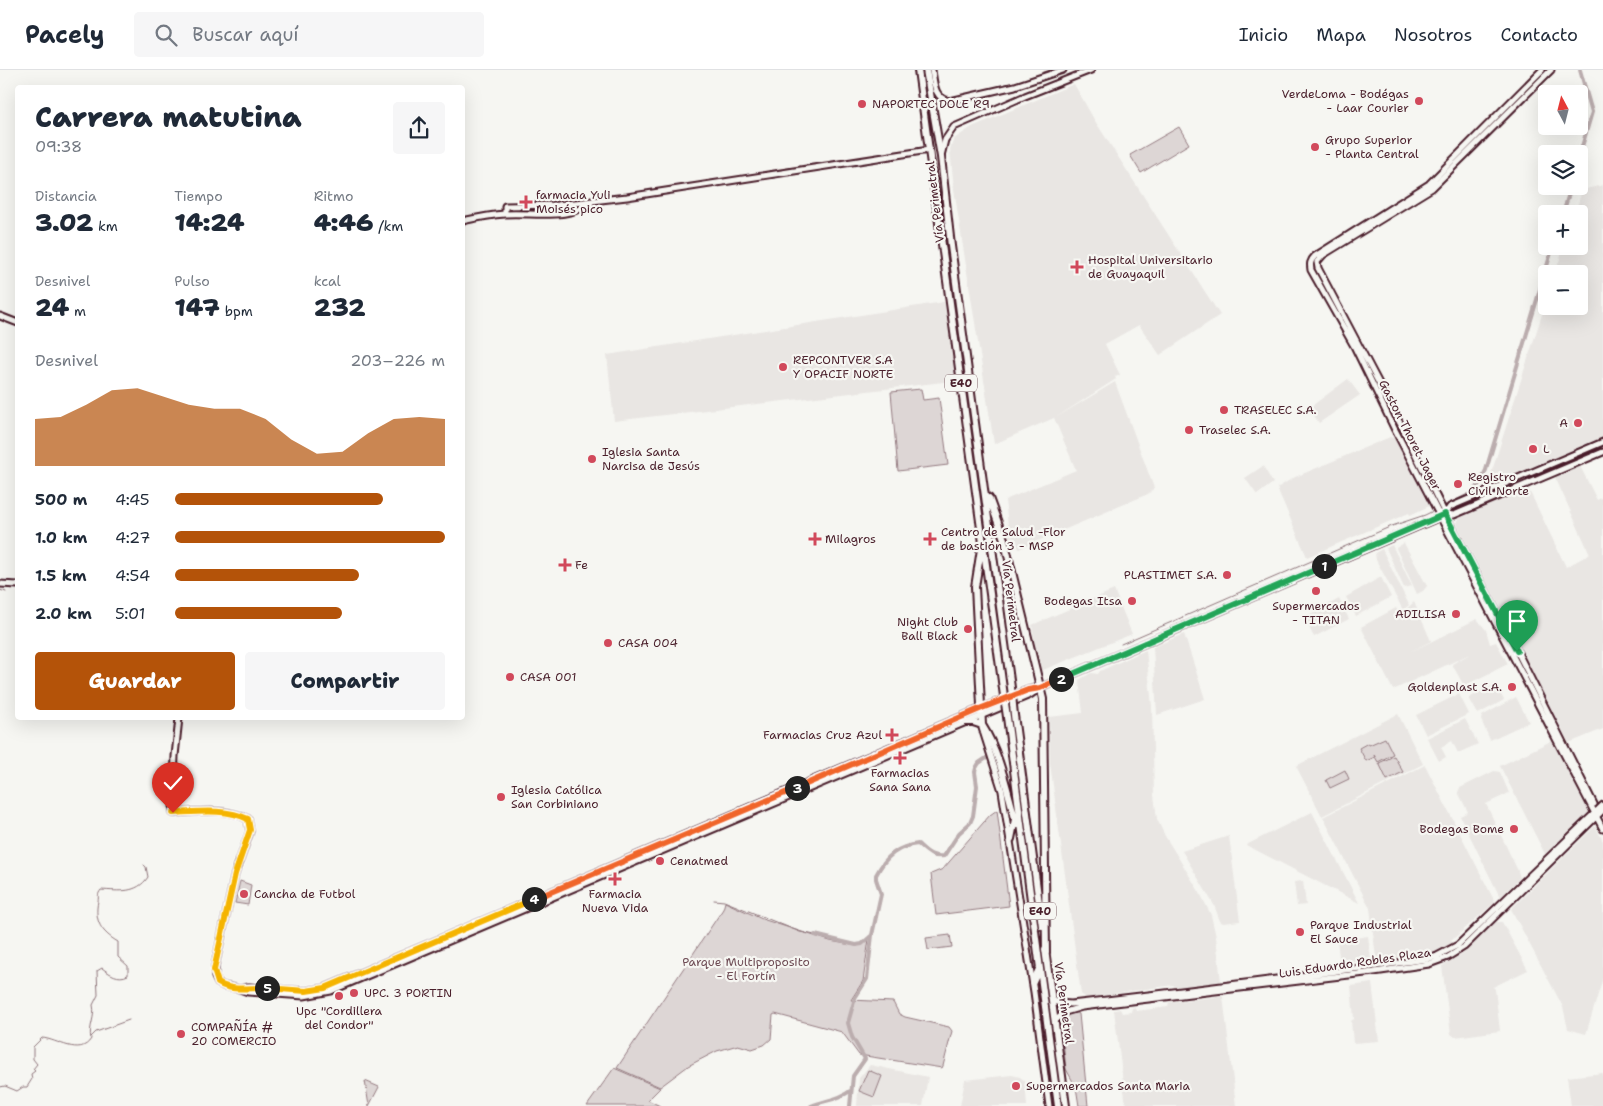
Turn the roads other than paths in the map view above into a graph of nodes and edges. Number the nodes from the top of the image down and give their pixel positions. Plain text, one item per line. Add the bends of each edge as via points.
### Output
1 (918, 70) edge
2 (926, 70) edge
3 (932, 70) edge
4 (1063, 70) edge
5 (1091, 70) edge
6 (1542, 70) edge
7 (1551, 70) edge
8 (930, 150) junction
9 (941, 157) junction
10 (593, 201) junction
11 (505, 214) junction
12 (465, 221) edge
13 (1369, 224) junction
14 (0, 316) edge
15 (1342, 321) junction
16 (15, 322) edge
17 (1603, 442) edge
18 (1603, 452) edge
19 (985, 485) junction
20 (1443, 516) junction
21 (982, 540) junction
22 (0, 584) edge
23 (15, 585) edge
24 (1040, 688) junction
25 (982, 711) junction
26 (179, 720) edge
27 (963, 722) junction
28 (982, 725) junction
29 (1603, 805) edge
30 (1018, 806) junction
31 (1598, 813) edge
32 (1015, 818) junction
33 (1603, 822) edge
34 (1603, 829) edge
35 (1010, 839) junction
36 (1023, 845) junction
37 (574, 882) junction
38 (572, 890) junction
39 (535, 899) junction
40 (529, 908) junction
41 (429, 944) junction
42 (1046, 953) junction
43 (416, 956) junction
44 (393, 963) junction
45 (1040, 968) junction
46 (1033, 982) junction
47 (1052, 1000) junction
48 (1055, 1021) junction
49 (1049, 1106) edge
50 (1058, 1106) edge
51 (1066, 1106) edge

1 - 8 highway, Vía Perimetral / E40
2 - 9 highway, Vía Perimetral / E40
3 - 4 street via 937,94 950,101 1007,88
5 - 9 street via 954,127
6 - 13 street via 1429,184
7 - 13 street via 1432,188
8 - 10 street
8 - 21 highway, Vía Perimetral / E40
9 - 19 highway, Vía Perimetral / E40
10 - 11 street via 587,207 564,212
10 - 11 street via 505,206
11 - 12 street
13 - 15 street, Gaston Thoret Jager via 1316,262
13 - 15 street, Gaston Thoret Jager via 1311,260 1311,270
14 - 16 street
15 - 20 street, Gaston Thoret Jager via 1402,427
17 - 20 street via 1450,507
18 - 20 street via 1454,515
19 - 24 highway via 1004,539
19 - 42 highway, Vía Perimetral / E40, bridge
20 - 24 street
20 - 31 street, Gaston Thoret Jager via 1517,651
21 - 25 highway via 975,587
21 - 30 highway, Vía Perimetral / E40, bridge
22 - 23 street
24 - 25 street via 1030,695
24 - 42 highway via 1043,699
25 - 27 street
25 - 28 highway
25 - 37 street
26 - 44 street via 173,813 219,812 242,816 248,819 250,830 235,874 214,966 218,983 240,989 316,990
27 - 28 highway
27 - 38 street
28 - 32 highway via 1001,768
28 - 35 street via 1000,778
29 - 31 street, Luis Eduardo Robles Plaza
30 - 32 highway
30 - 36 highway, Vía Perimetral / E40
31 - 33 street, Gaston Thoret Jager
31 - 34 street, Gaston Thoret Jager
31 - 47 street, Luis Eduardo Robles Plaza via 1458,945 1437,956 1226,987 1071,1004
31 - 48 street, Luis Eduardo Robles Plaza via 1464,947 1438,962 1072,1009
32 - 35 highway
32 - 36 highway
35 - 46 street
36 - 45 highway, Vía Perimetral / E40
37 - 38 street via 570,886
37 - 39 street
38 - 40 street
39 - 40 street
39 - 41 street
40 - 43 street
41 - 43 street
41 - 44 street
42 - 47 highway, Vía Perimetral / E40
43 - 44 street
45 - 46 highway
45 - 50 highway, Vía Perimetral / E40
46 - 49 street
47 - 48 highway, Vía Perimetral / E40
48 - 51 highway, Vía Perimetral / E40

